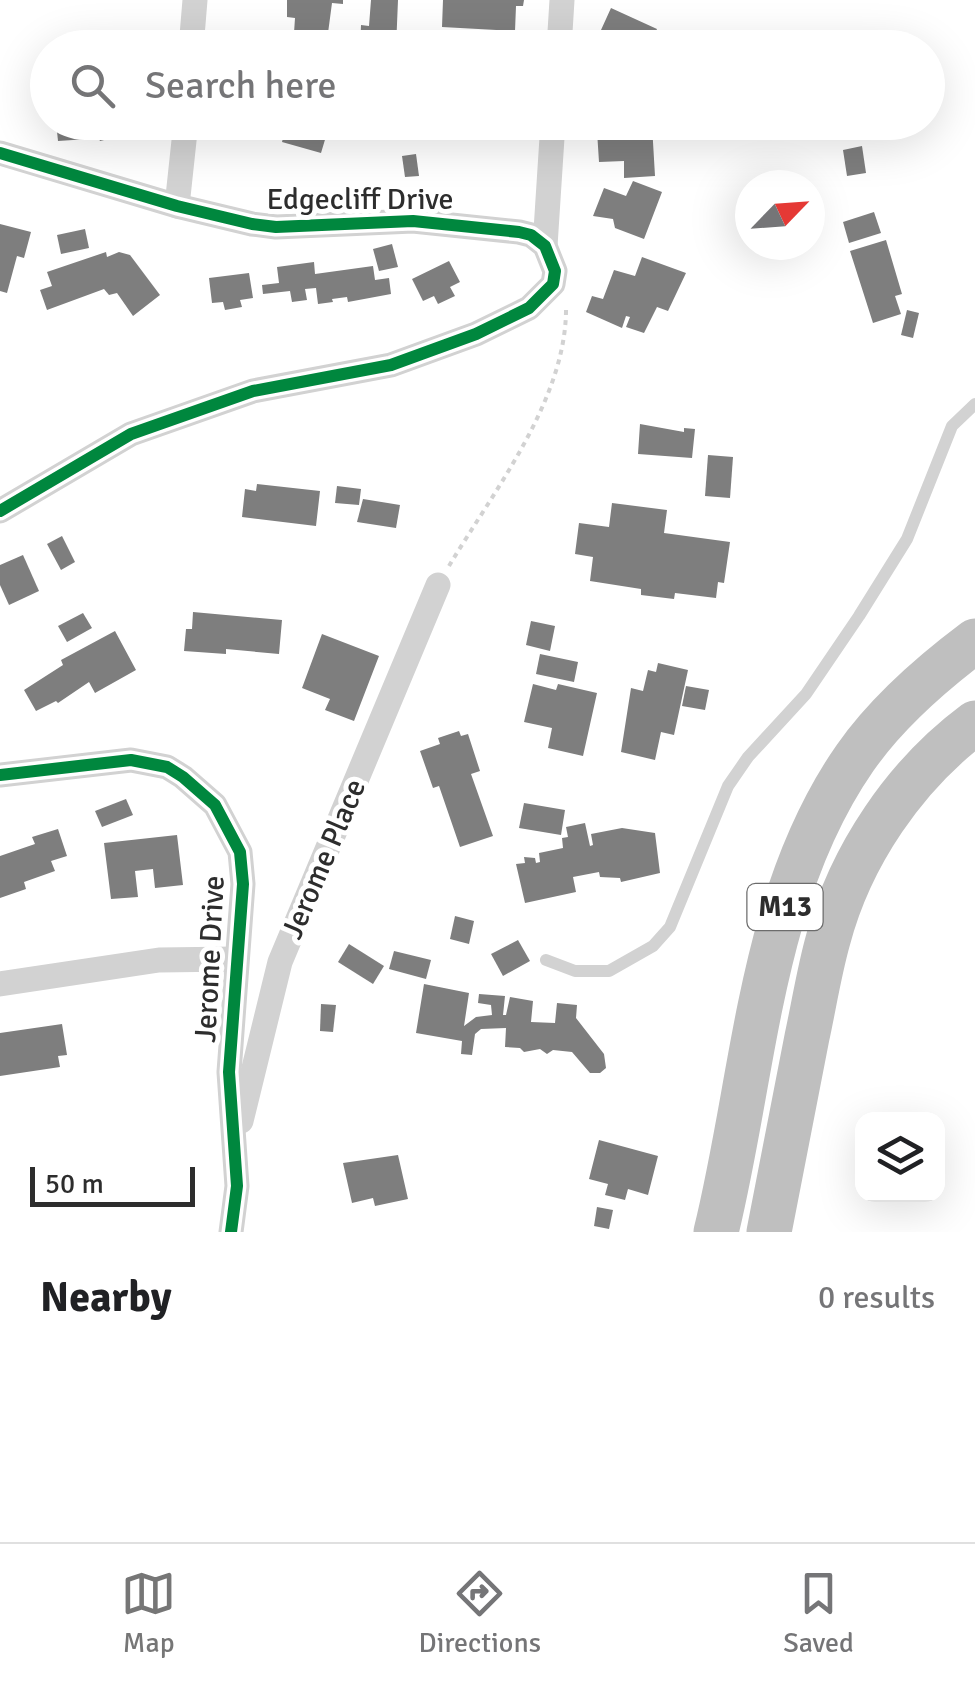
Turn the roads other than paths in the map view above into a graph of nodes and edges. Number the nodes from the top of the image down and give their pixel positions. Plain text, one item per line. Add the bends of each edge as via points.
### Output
1 (195, 0) edge
2 (562, 0) edge
3 (192, 30) edge
4 (560, 30) edge
5 (184, 140) edge
6 (553, 140) edge
7 (0, 153) edge
8 (177, 206) junction
9 (545, 246) junction
10 (975, 404) edge
11 (0, 511) edge
12 (438, 586) road end
13 (975, 641) edge
14 (975, 723) edge
15 (0, 775) edge
16 (235, 959) junction
17 (546, 960) dead end
18 (0, 984) edge
19 (236, 1140) junction
20 (232, 1232) edge
21 (716, 1232) edge
22 (769, 1232) edge

1 - 3 street
2 - 4 street
5 - 8 street
6 - 9 street
7 - 8 street, Edgecliff Drive
8 - 9 street, Edgecliff Drive via 276,226 413,221 498,228 532,235
9 - 11 street via 553,284 529,308 391,365 253,391 131,434
10 - 17 lane via 952,426 907,539 858,616 806,694 728,786 670,927 652,946 609,970 576,971
12 - 19 street, Jerome Place via 280,962
13 - 21 highway, M13 via 918,688 855,757 807,848 764,991
14 - 22 highway, M13 via 881,822 846,888 828,938
15 - 16 street, Jerome Drive via 130,760 183,776 215,805 240,852
16 - 18 street via 159,960
16 - 19 street, Jerome Drive via 229,1072
19 - 20 street, Jerome Drive

